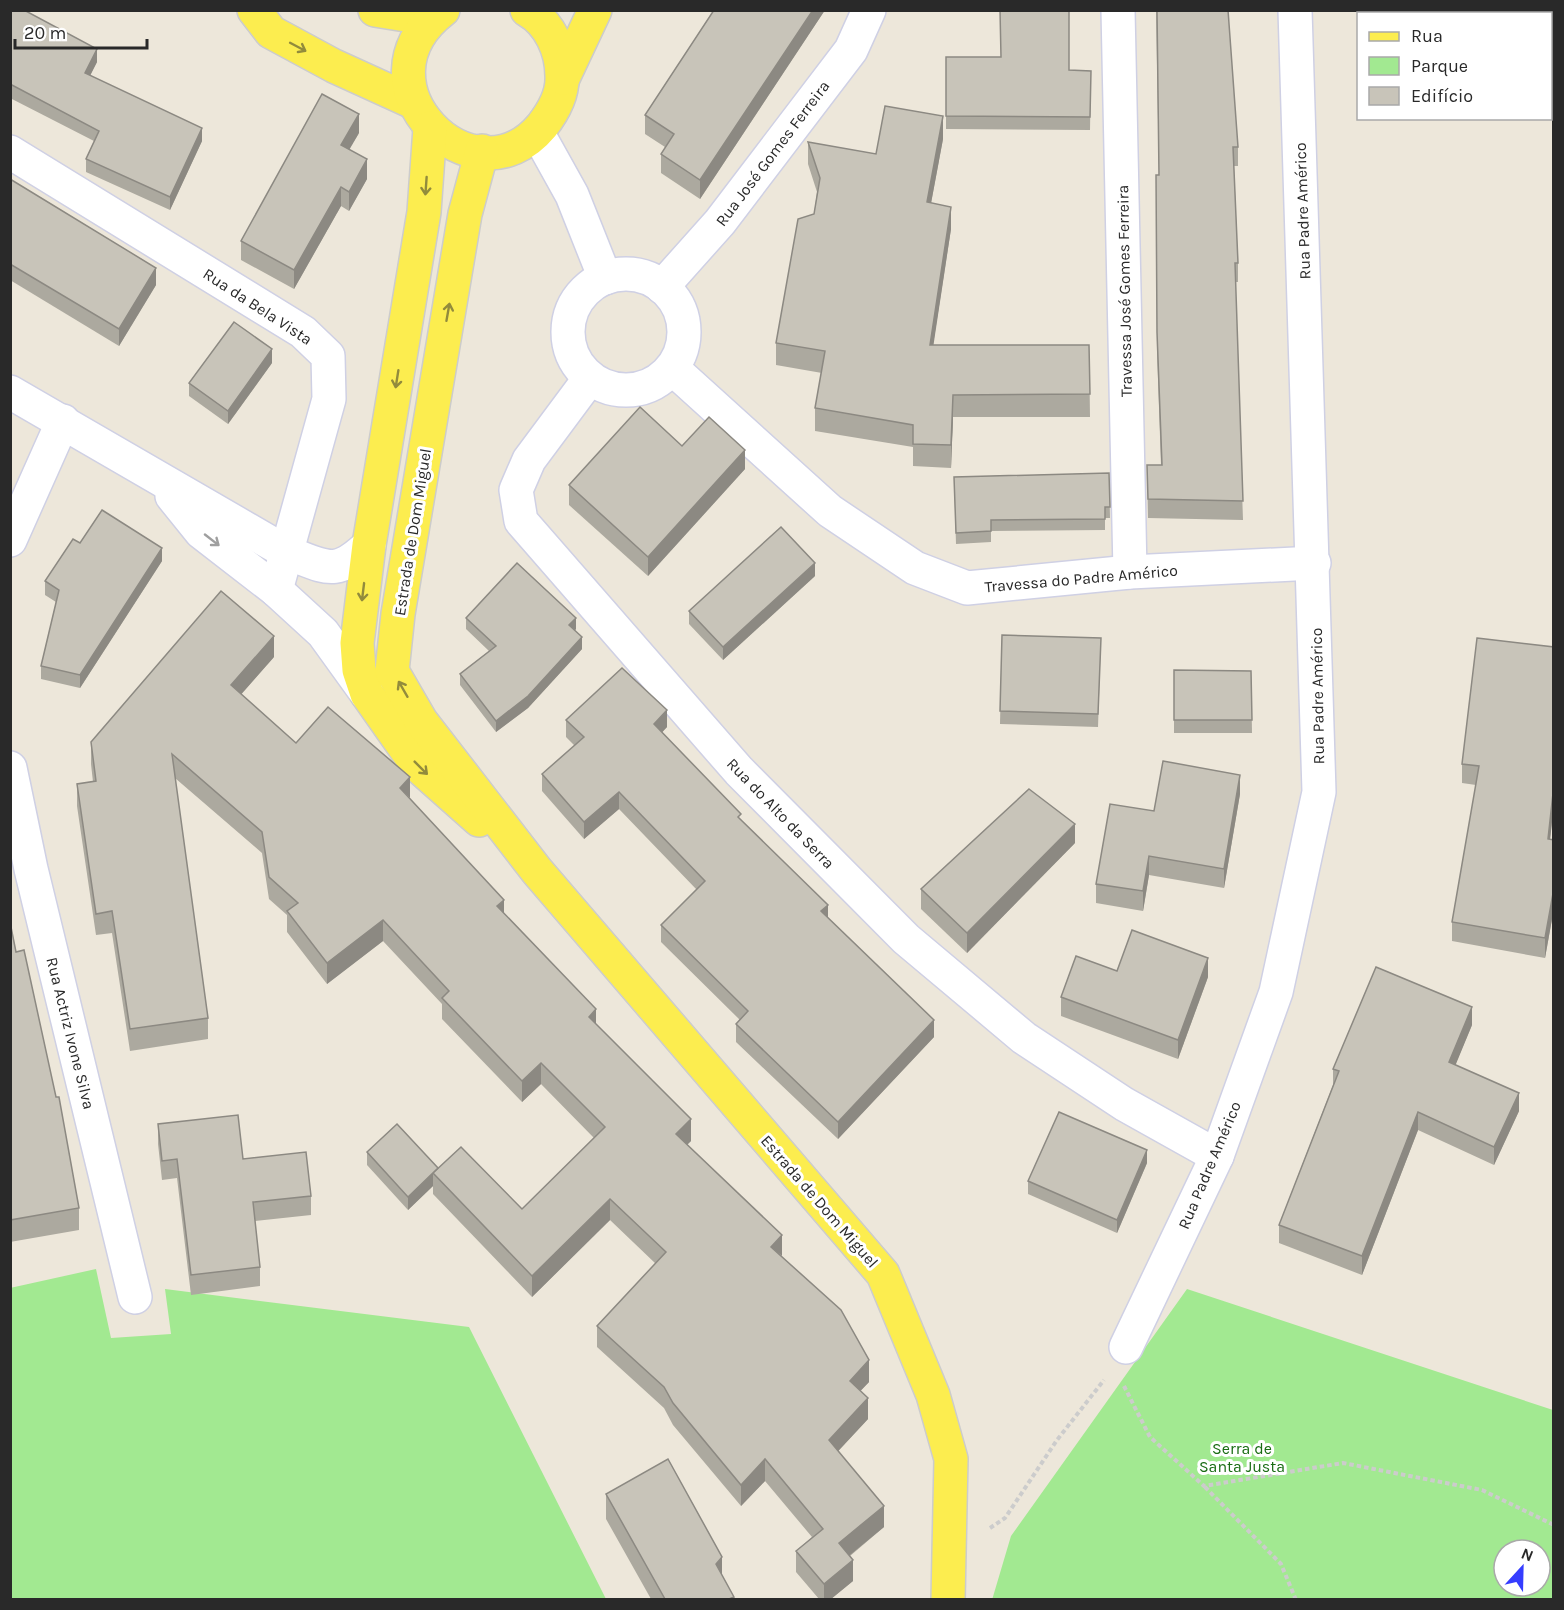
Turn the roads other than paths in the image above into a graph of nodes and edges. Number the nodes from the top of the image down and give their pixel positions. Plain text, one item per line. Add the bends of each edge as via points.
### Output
1 (254, 10) edge
2 (375, 10) edge
3 (527, 10) edge
4 (595, 10) edge
5 (869, 10) edge
6 (1118, 10) edge
7 (1295, 10) edge
8 (437, 15) edge
9 (563, 78) junction
10 (422, 115) junction
11 (537, 132) junction
12 (482, 151) junction
13 (10, 152) edge
14 (605, 278) junction
15 (662, 286) junction
16 (672, 368) junction
17 (590, 378) junction
18 (10, 392) edge
19 (63, 421) junction
20 (159, 481) junction
21 (10, 540) edge
22 (369, 545) junction
23 (288, 553) junction
24 (1314, 563) junction
25 (1130, 572) junction
26 (276, 590) junction
27 (367, 694) junction
28 (10, 768) edge
29 (537, 871) junction
30 (1217, 1156) junction
31 (135, 1297) dead end
32 (1126, 1347) road end
33 (948, 1599) edge

1 -> 10 main road via 271,32
2 - 8 main road
3 - 9 main road via 549,31 560,54
4 - 9 main road
5 - 15 street, Rua José Gomes Ferreira via 851,50 720,222
6 - 25 street, Travessa José Gomes Ferreira
7 - 24 street, Rua Padre Américo
8 - 10 main road, Estrada de Dom Miguel via 418,37 410,58 408,80
9 - 11 main road via 555,107
10 - 12 main road via 445,141
10 -> 22 main road, Estrada de Dom Miguel via 424,212
11 - 12 main road via 502,150
11 - 14 street via 572,195
29 -> 12 main road, Estrada de Dom Miguel via 421,721 392,671 398,614 463,226
13 - 23 street, Rua da Bela Vista via 303,332 328,356 329,399
14 - 15 street via 625,274 644,277
14 - 17 street via 577,299 567,332 577,366
15 - 16 street via 682,316 681,352
16 - 17 street via 659,381 642,389 615,389
16 - 25 street, Travessa do Padre Américo via 830,511 915,568 967,588
17 - 30 street, Rua do Alto da Serra via 529,460 516,490 521,521 739,771 906,939 1024,1038 1124,1104
18 - 19 street, Estrada de Dom Miguel
19 - 20 street, Estrada de Dom Miguel
19 - 21 street
20 - 23 street, Estrada de Dom Miguel
20 -> 26 street, Estrada de Dom Miguel via 201,532
22 - 23 street, Estrada de Dom Miguel via 352,562 330,569
22 -> 27 main road, Estrada de Dom Miguel via 357,643 359,670
23 - 26 street, Rua da Bela Vista
24 - 25 street, Travessa do Padre Américo
24 - 30 street, Rua Padre Américo via 1319,792 1276,992
26 - 27 street, Estrada de Dom Miguel via 323,633
27 -> 29 main road, Estrada de Dom Miguel via 417,765
28 - 31 street, Rua Actriz Ivone Silva
29 - 33 main road, Estrada de Dom Miguel via 883,1274 933,1395 951,1459
30 - 32 street, Rua Padre Américo

